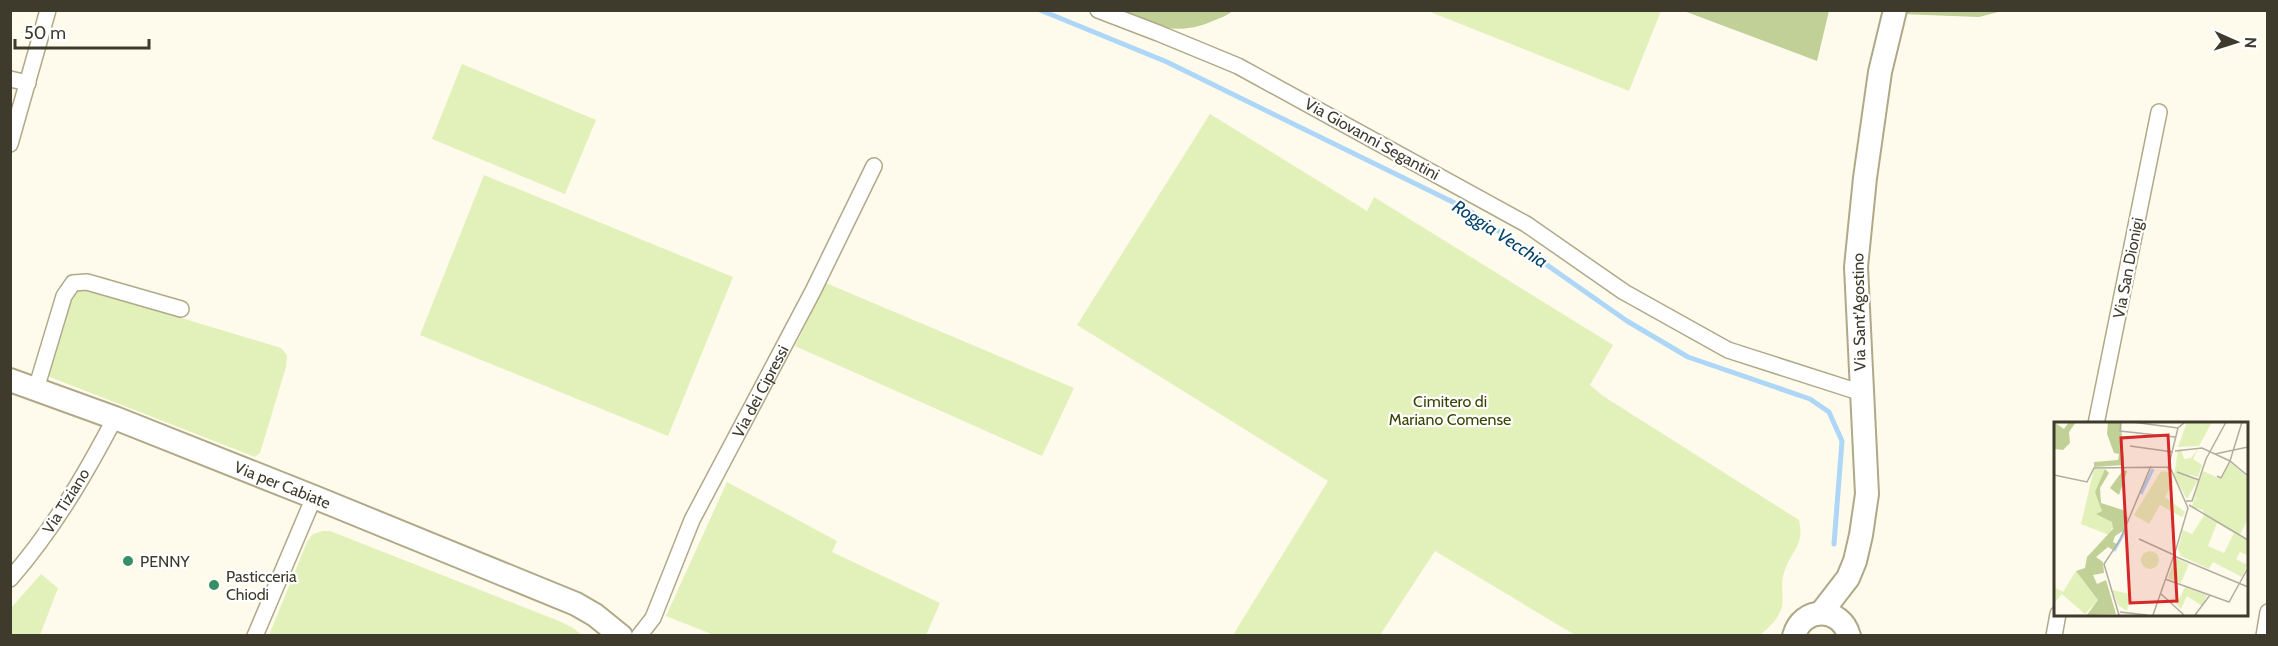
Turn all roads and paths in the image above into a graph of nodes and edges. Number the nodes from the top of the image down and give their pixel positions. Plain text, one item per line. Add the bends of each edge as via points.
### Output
1 (48, 10) edge
2 (1098, 10) edge
3 (1895, 10) edge
4 (10, 78) edge
5 (28, 83) junction
6 (2159, 112) dead end
7 (10, 144) edge
8 (874, 165) dead end
9 (181, 309) dead end
10 (10, 380) edge
11 (36, 389) junction
12 (1862, 393) junction
13 (115, 418) junction
14 (2096, 422) edge
15 (314, 497) junction
16 (1848, 578) junction
17 (10, 579) edge
18 (554, 597) junction
19 (2268, 612) edge
20 (1821, 613) junction
21 (2058, 616) edge
22 (653, 618) junction
23 (1848, 632) edge
24 (1794, 634) edge
25 (255, 636) edge
26 (597, 636) edge
27 (621, 636) edge
28 (639, 636) edge
29 (653, 636) edge
30 (2054, 636) edge
31 (2264, 636) edge

1 - 5 street
2 - 12 street, Via Giovanni Segantini via 1238,66 1526,224 1624,292 1728,350
3 - 12 street, Via Sant'Agostino via 1880,72 1857,250
4 - 5 street
5 - 7 street
6 - 14 street, Via San Dionigi
8 - 22 street, Via dei Cipressi via 813,291 692,520
9 - 11 street via 87,282 73,283 64,296
10 - 11 street, Via per Cabiate
11 - 13 street, Via per Cabiate
12 - 16 street, Via Sant'Agostino via 1867,494 1861,535
13 - 15 street, Via per Cabiate
13 - 17 street, Via Tiziano via 64,507
15 - 18 street, Via per Cabiate
15 - 25 street
16 - 20 street
16 - 23 street
18 - 26 street via 581,616
18 - 27 street via 589,611
19 - 31 street
20 - 23 street via 1837,617
20 - 24 street via 1806,618
21 - 30 street
22 - 28 street, Via dei Cipressi
22 - 29 street, Via dei Cipressi

